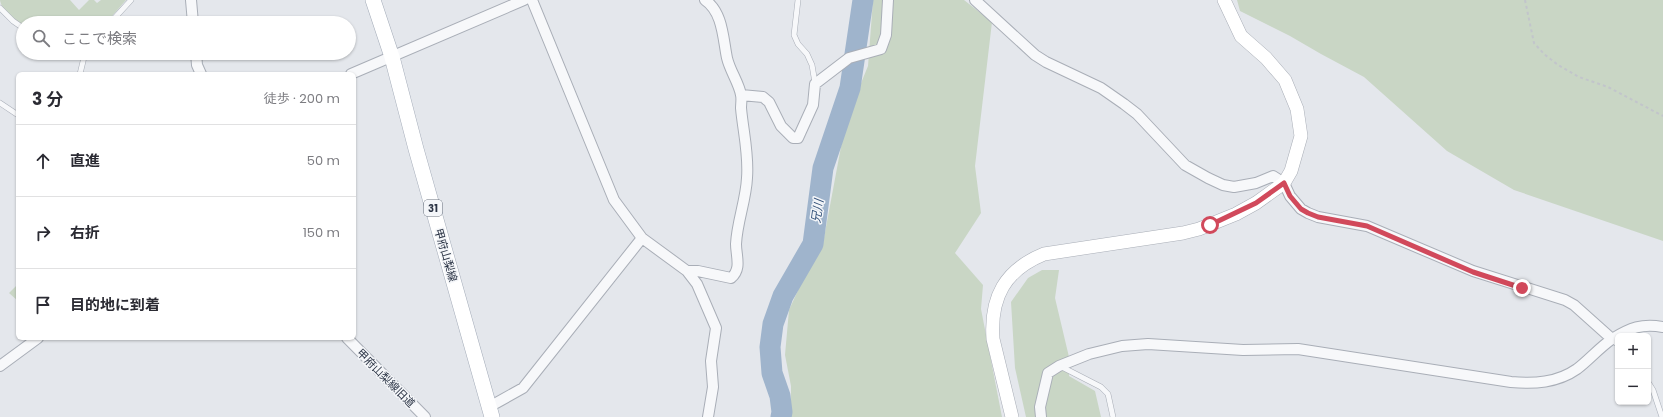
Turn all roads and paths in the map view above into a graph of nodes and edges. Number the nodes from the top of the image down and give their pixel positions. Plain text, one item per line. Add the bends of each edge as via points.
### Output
1 (131, 0) edge
2 (191, 0) edge
3 (373, 0) edge
4 (524, 0) edge
5 (532, 0) edge
6 (705, 0) edge
7 (798, 0) edge
8 (888, 0) edge
9 (975, 0) edge
10 (1224, 0) edge
11 (1525, 0) edge
12 (0, 8) edge
13 (116, 16) edge
14 (192, 16) edge
15 (16, 23) edge
16 (392, 57) junction
17 (83, 60) edge
18 (197, 60) edge
19 (80, 72) edge
20 (200, 72) edge
21 (356, 72) edge
22 (815, 84) junction
23 (742, 96) junction
24 (0, 103) edge
25 (16, 114) edge
26 (1663, 116) edge
27 (1284, 183) junction
28 (642, 238) junction
29 (687, 271) junction
30 (1663, 327) edge
31 (1624, 333) edge
32 (35, 340) edge
33 (349, 340) edge
34 (1615, 342) edge
35 (0, 366) edge
36 (1059, 366) junction
37 (1651, 387) edge
38 (490, 412) edge
39 (425, 417) edge
40 (708, 417) edge
41 (1012, 417) edge
42 (1041, 417) edge
43 (1113, 417) edge
44 (1662, 417) edge

1 - 13 lane
2 - 14 street
3 - 16 main road, 甲府山梨線 / 31
4 - 16 street
5 - 28 street via 614,200
6 - 23 street via 717,12 727,60
7 - 22 lane via 794,35 812,65
8 - 22 street via 886,35 880,49 849,58
9 - 27 street via 1035,55 1101,88 1137,114 1185,165 1234,188 1256,184 1273,176
10 - 27 street via 1241,36 1266,58 1285,80 1297,109 1301,136 1291,171
11 - 26 path via 1534,43 1544,54 1579,77 1608,87
12 - 15 lane
16 - 21 street
16 - 38 main road, 甲府山梨線 / 31
17 - 19 lane
18 - 20 street
22 - 23 street via 813,106 798,138 793,138 781,126 769,102 763,97
23 - 29 street via 748,161 736,244 738,268 731,278
24 - 25 lane
27 - 34 street via 1290,196 1308,213 1367,226 1473,272 1565,300
27 - 41 street via 1256,203 1199,229 1044,254 1017,269 1002,289 996,303 992,326
28 - 29 street
28 - 38 street via 523,388
29 - 40 street via 697,284 716,328 711,361 713,388
30 - 31 street via 1640,326
32 - 35 street
33 - 39 street, 甲府山梨線旧道
34 - 36 street via 1562,378 1535,383 1511,382 1298,349 1243,350 1134,344 1089,354
36 - 42 street via 1048,373 1040,407
36 - 43 lane via 1101,387 1108,394
37 - 44 lane

